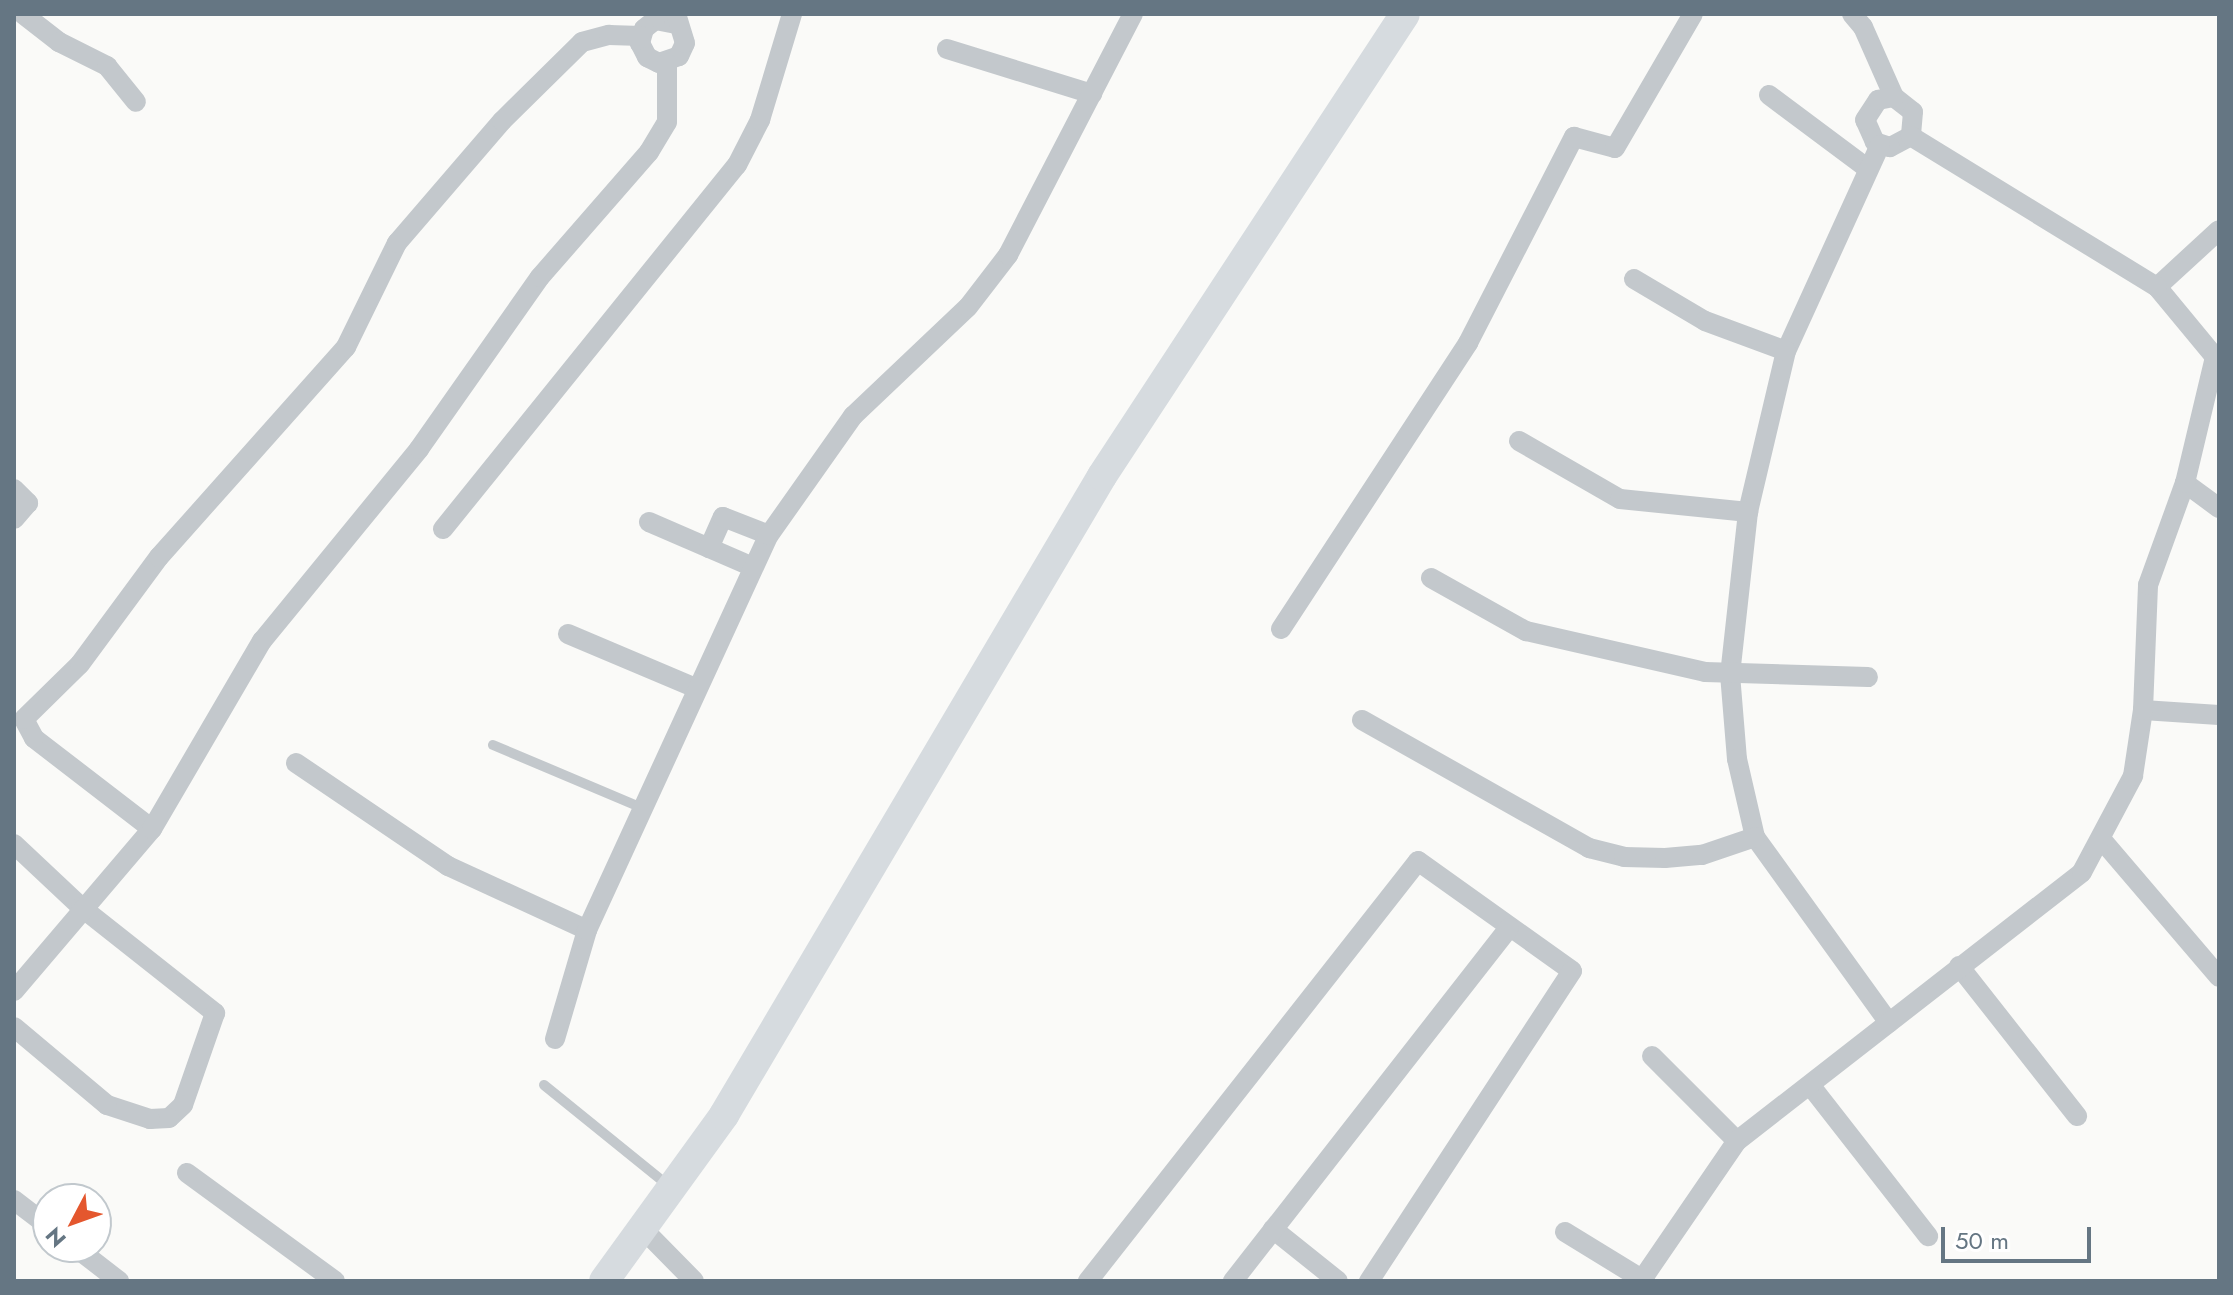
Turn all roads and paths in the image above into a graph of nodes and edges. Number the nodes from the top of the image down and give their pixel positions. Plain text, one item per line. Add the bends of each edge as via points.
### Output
1 (23, 14) edge
2 (792, 14) edge
3 (1133, 14) edge
4 (1405, 14) edge
5 (1693, 14) edge
6 (1852, 14) edge
7 (676, 19) edge
8 (641, 36) junction
9 (947, 49) dead end
10 (667, 63) junction
11 (1092, 94) junction
12 (1769, 95) dead end
13 (1894, 97) junction
14 (136, 102) dead end
15 (1911, 136) junction
16 (1880, 145) junction
17 (1867, 168) junction
18 (2219, 230) edge
19 (1634, 279) dead end
20 (2157, 287) junction
21 (1786, 351) junction
22 (2217, 357) edge
23 (1519, 441) dead end
24 (2185, 483) junction
25 (14, 489) edge
26 (2219, 508) edge
27 (1748, 512) junction
28 (14, 519) edge
29 (649, 522) dead end
30 (443, 529) dead end
31 (769, 535) junction
32 (709, 548) junction
33 (753, 567) junction
34 (1431, 578) dead end
35 (1281, 629) dead end
36 (568, 634) dead end
37 (1730, 674) junction
38 (1868, 677) dead end
39 (696, 688) junction
40 (2143, 710) junction
41 (2219, 715) edge
42 (1362, 720) dead end
43 (493, 745) dead end
44 (296, 763) dead end
45 (640, 807) junction
46 (152, 829) junction
47 (1755, 837) junction
48 (2102, 840) junction
49 (14, 844) edge
50 (81, 907) junction
51 (1509, 928) junction
52 (587, 930) junction
53 (1959, 966) junction
54 (2219, 977) edge
55 (14, 991) edge
56 (1889, 1023) junction
57 (14, 1027) edge
58 (555, 1039) dead end
59 (1652, 1056) dead end
60 (544, 1085) dead end
61 (1810, 1085) junction
62 (2077, 1116) dead end
63 (1737, 1141) junction
64 (187, 1173) dead end
65 (671, 1188) junction
66 (14, 1200) edge
67 (32, 1214) edge
68 (642, 1228) junction
69 (1273, 1229) junction
70 (1565, 1232) dead end
71 (1928, 1236) dead end
72 (96, 1263) edge
73 (1642, 1280) edge
74 (119, 1281) edge
75 (335, 1281) edge
76 (604, 1281) edge
77 (694, 1281) edge
78 (1088, 1281) edge
79 (1233, 1281) edge
80 (1338, 1281) edge
81 (1369, 1281) edge

1 - 14 street via 59,42 107,66
2 - 30 street via 760,120 737,165
3 - 11 street
4 - 65 street via 1102,476 724,1115
5 - 35 street via 1615,148 1574,137 1468,343
6 - 13 street
7 - 8 street via 655,20
7 - 10 street via 685,43 679,56
8 - 10 street via 647,57
8 - 46 street via 582,42 502,121 397,243 346,347 159,557 80,664 24,719 34,738
9 - 11 street
10 - 46 street via 669,111 662,132 605,207 540,277 419,449 262,641
11 - 31 street via 1008,255 968,307 853,416
12 - 17 street
13 - 15 street via 1913,112
13 - 16 street via 1878,100 1867,112 1866,129
15 - 16 street via 1898,146
15 - 20 street
16 - 17 street
17 - 21 street
18 - 20 street
19 - 21 street via 1705,321
20 - 22 street
21 - 27 street
22 - 24 street
23 - 27 street via 1620,499
24 - 26 street
24 - 40 street via 2148,585
25 - 28 street via 28,503
27 - 37 street
29 - 32 street
31 - 32 street via 723,517
31 - 33 street
32 - 33 street
33 - 39 street
34 - 37 street via 1526,631
36 - 39 street
37 - 38 street
37 - 47 street via 1737,759
39 - 45 street
40 - 41 street
40 - 48 street via 2133,776
42 - 47 street via 1589,848 1624,857 1665,858 1702,855
43 - 45 lane
44 - 52 street via 448,866
45 - 52 street
46 - 50 street
47 - 56 street
48 - 53 street via 2082,872
48 - 54 street
49 - 50 street
50 - 55 street
50 - 57 street via 215,1013 183,1105 169,1118 150,1119 107,1105
51 - 69 street
51 - 78 street via 1418,861
51 - 81 street via 1572,971
52 - 58 street
53 - 56 street
53 - 62 street
56 - 61 street
59 - 63 street
60 - 65 lane
61 - 63 street
61 - 71 street
63 - 73 street
64 - 75 street
65 - 68 street
66 - 67 street
68 - 76 street
68 - 77 street
69 - 79 street
69 - 80 street
70 - 73 street
72 - 74 street

